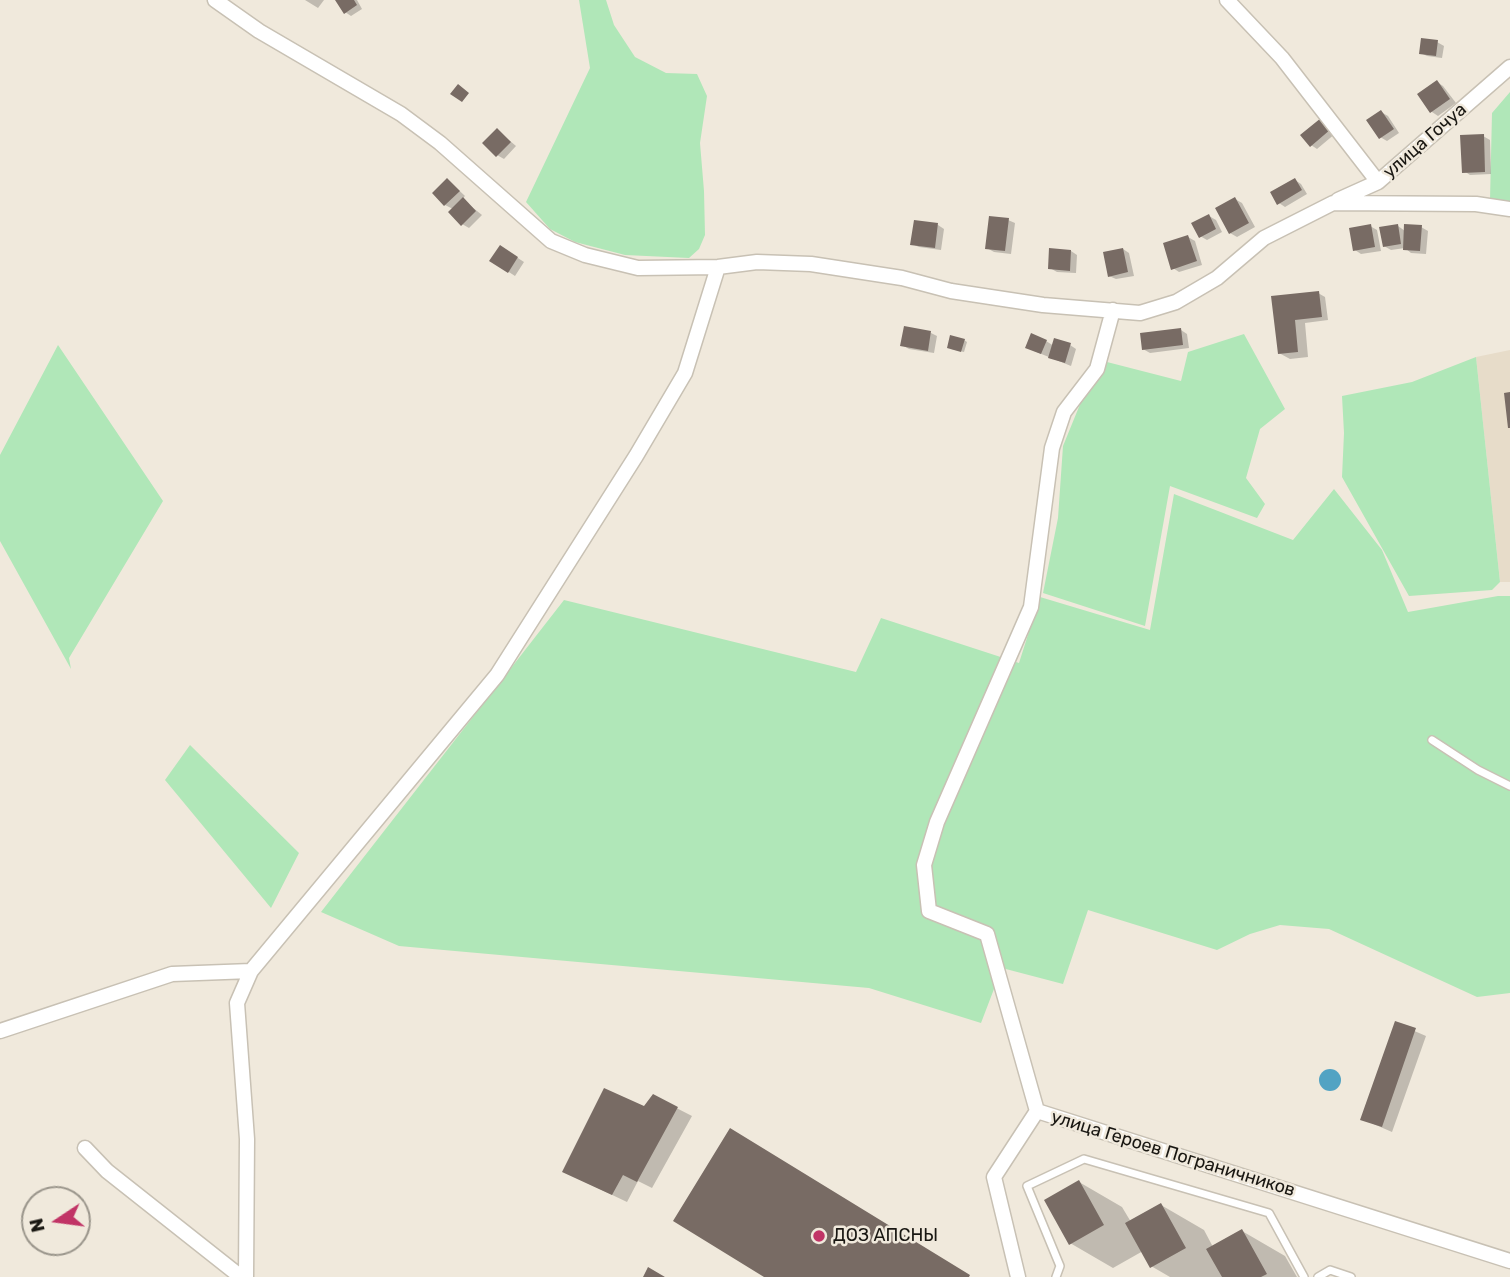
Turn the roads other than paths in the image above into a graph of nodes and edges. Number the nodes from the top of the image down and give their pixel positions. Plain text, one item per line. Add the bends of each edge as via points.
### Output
1 (215, 0) edge
2 (1227, 0) edge
3 (1510, 67) edge
4 (1378, 182) junction
5 (1333, 202) junction
6 (1510, 209) edge
7 (718, 267) junction
8 (1112, 310) junction
9 (1432, 740) dead end
10 (1510, 786) edge
11 (251, 971) junction
12 (0, 1031) edge
13 (1037, 1111) junction
14 (85, 1148) dead end
15 (1510, 1261) edge
16 (244, 1277) edge
17 (1018, 1277) edge
18 (1056, 1277) edge
19 (1304, 1277) edge
20 (1318, 1277) edge
21 (1351, 1277) edge

1 - 7 street, улица Гочуа via 401,114 551,241 584,255 638,268
2 - 4 street via 1282,58
3 - 4 street, улица Гочуа
4 - 5 street, улица Гочуа
5 - 6 street via 1476,204
5 - 8 street, улица Гочуа via 1264,238 1217,278 1175,302 1140,313
7 - 8 street, улица Гочуа via 757,262 811,264 1016,301
7 - 11 street via 685,373 497,675
8 - 13 street, улица Героев Пограничников via 1097,369 1065,412 1052,448 1031,607 937,822 924,865 929,911 987,934
9 - 10 lane
11 - 12 street via 172,974
11 - 16 street via 237,1003 247,1139
13 - 15 street, улица Героев Пограничников
13 - 17 street via 994,1177
14 - 16 street via 107,1171
18 - 19 lane via 1060,1266 1027,1186 1084,1159 1269,1213
20 - 21 lane via 1331,1270

